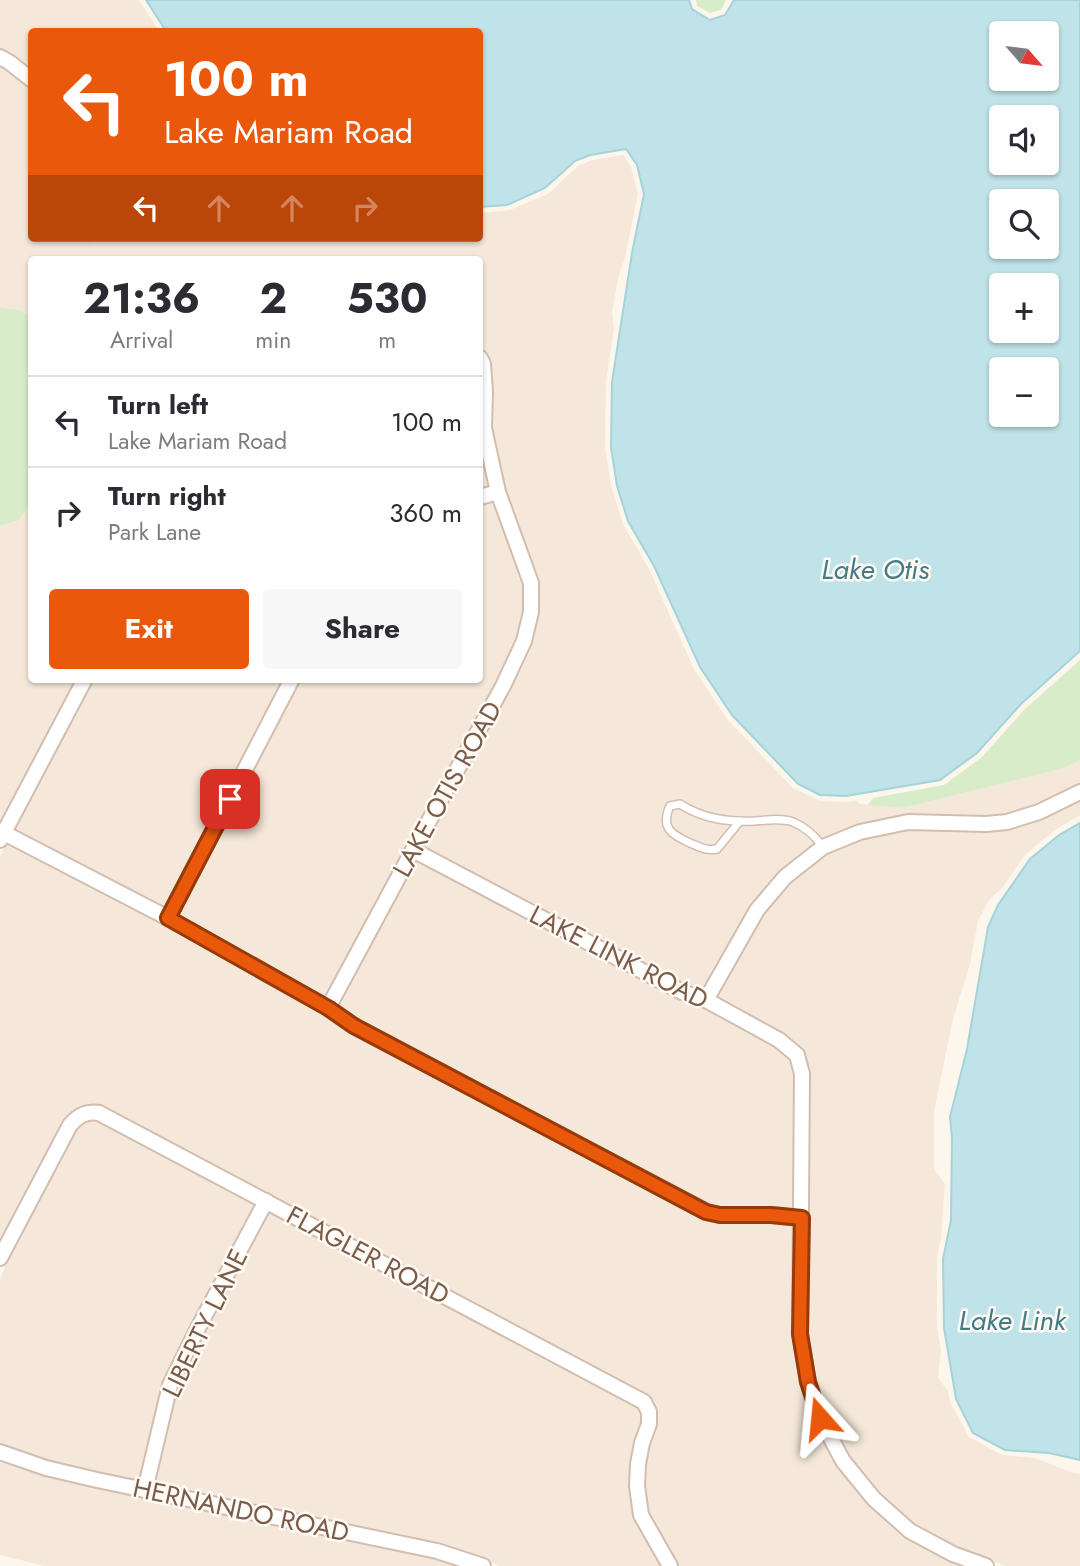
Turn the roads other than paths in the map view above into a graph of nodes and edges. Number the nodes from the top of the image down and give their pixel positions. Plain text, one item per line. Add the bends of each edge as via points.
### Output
1 (0, 57) edge
2 (28, 77) edge
3 (483, 364) edge
4 (498, 492) junction
5 (483, 496) edge
6 (83, 683) edge
7 (290, 683) edge
8 (1080, 792) edge
9 (740, 821) junction
10 (2, 837) edge
11 (823, 847) junction
12 (413, 850) junction
13 (168, 918) junction
14 (706, 1000) junction
15 (328, 1008) junction
16 (266, 1201) junction
17 (802, 1218) junction
18 (0, 1258) edge
19 (0, 1452) edge
20 (145, 1490) junction
21 (483, 1566) edge
22 (670, 1566) edge
23 (986, 1566) edge

1 - 2 street
3 - 4 street, LAKE OTIS ROAD via 484,428
4 - 5 street
4 - 12 street, LAKE OTIS ROAD via 531,583 531,612 524,641 503,686
6 - 10 street
7 - 13 street
8 - 11 street via 1007,822 908,822 860,832
9 - 9 lane via 710,818 680,804 670,806 666,814 673,836 707,850 717,849
9 - 11 lane via 793,822
10 - 13 street
11 - 14 street via 785,877 757,910
12 - 14 street, LAKE LINK ROAD via 682,992
12 - 15 street, LAKE OTIS ROAD
13 - 15 street
14 - 17 street, LAKE LINK ROAD via 779,1040 797,1055 803,1083
15 - 17 street via 706,1212
16 - 18 street, FLAGLER ROAD via 90,1112 70,1125
16 - 20 street, LIBERTY LANE via 170,1385
16 - 22 street, FLAGLER ROAD via 644,1402 649,1424 638,1464 638,1497 641,1515
17 - 23 street via 800,1334 820,1418 843,1461 874,1499 910,1531
19 - 20 street, HERNANDO ROAD via 46,1468
20 - 21 street, HERNANDO ROAD via 437,1551

